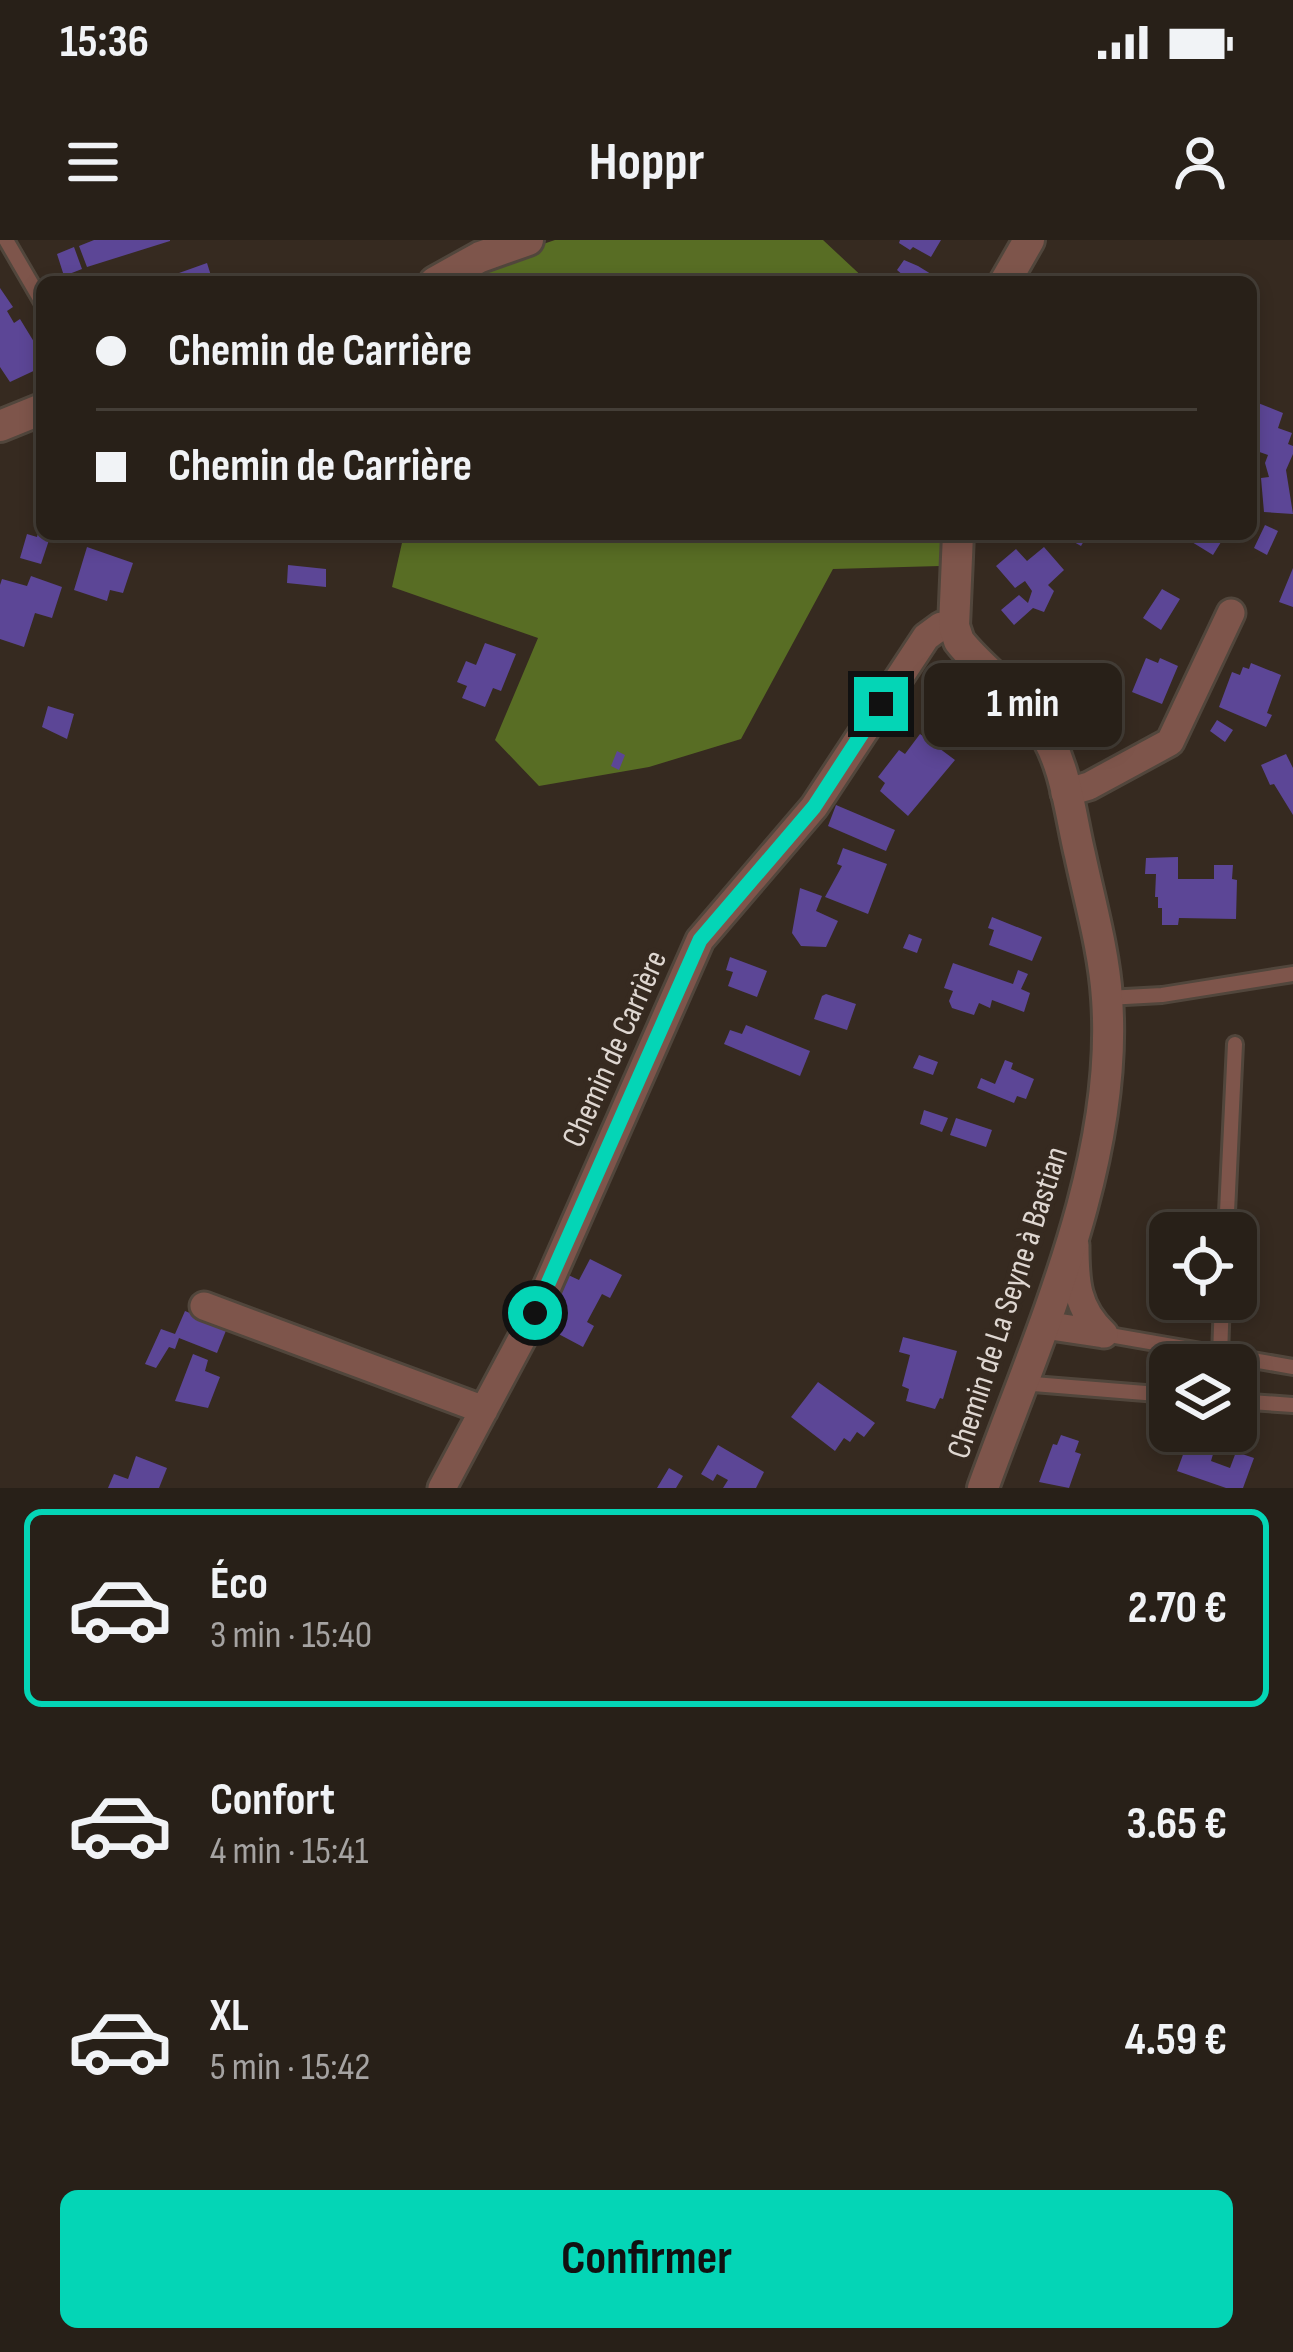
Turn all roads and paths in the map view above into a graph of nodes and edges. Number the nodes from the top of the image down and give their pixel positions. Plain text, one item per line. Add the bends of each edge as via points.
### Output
1 (6, 240) edge
2 (528, 240) edge
3 (1029, 240) edge
4 (445, 276) edge
5 (1009, 276) edge
6 (36, 292) edge
7 (36, 411) edge
8 (0, 426) edge
9 (958, 540) edge
10 (1231, 613) dead end
11 (954, 626) junction
12 (1065, 793) junction
13 (1293, 974) edge
14 (1107, 998) junction
15 (1235, 1044) dead end
16 (1227, 1212) edge
17 (1075, 1224) junction
18 (204, 1306) dead end
19 (1044, 1324) junction
20 (1104, 1334) junction
21 (1157, 1344) edge
22 (1257, 1362) edge
23 (1293, 1367) edge
24 (1021, 1383) junction
25 (1149, 1393) edge
26 (1257, 1403) edge
27 (1293, 1406) edge
28 (484, 1410) junction
29 (442, 1488) edge
30 (983, 1488) edge

1 - 6 lane
2 - 4 street
3 - 5 street
7 - 8 street
9 - 11 street
10 - 12 street via 1170,742
11 - 12 street, Chemin de La Seyne à Bastian via 968,653 1042,727
11 - 28 street, Chemin de Carrière via 926,637 814,807 700,940
12 - 14 street, Chemin de La Seyne à Bastian
13 - 14 lane
14 - 17 street, Chemin de La Seyne à Bastian via 1103,1109
15 - 16 lane
17 - 19 street, Chemin de La Seyne à Bastian
17 - 20 street via 1075,1286 1089,1321
18 - 28 street
19 - 20 street
19 - 24 street, Chemin de La Seyne à Bastian
20 - 21 lane
22 - 23 lane
24 - 25 lane
24 - 30 street, Chemin de La Seyne à Bastian
26 - 27 lane
28 - 29 street, Chemin de Carrière

